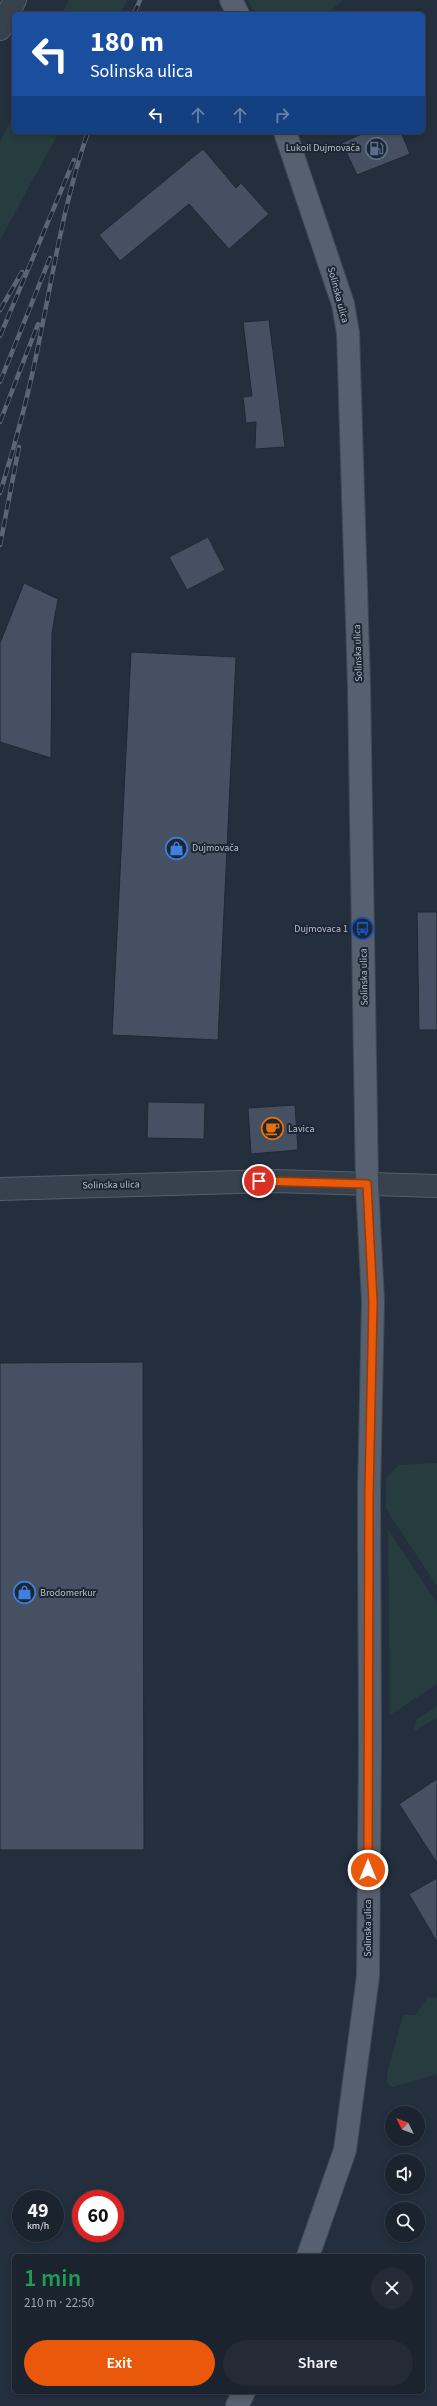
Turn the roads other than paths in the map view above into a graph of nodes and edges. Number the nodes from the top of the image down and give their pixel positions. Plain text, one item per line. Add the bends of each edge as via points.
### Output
1 (14, 0) edge
2 (231, 0) edge
3 (237, 12) edge
4 (0, 29) edge
5 (286, 134) edge
6 (367, 1184) junction
7 (437, 1186) edge
8 (0, 1189) edge
9 (309, 2254) edge
10 (243, 2394) edge
11 (237, 2406) edge

1 - 4 street
2 - 3 main road
5 - 6 main road, Solinska ulica via 343,304 348,332 359,685
6 - 7 street
6 - 8 street, Solinska ulica via 274,1181
6 - 9 main road, Solinska ulica via 373,1302 369,1494 368,1976 345,2150
10 - 11 main road

